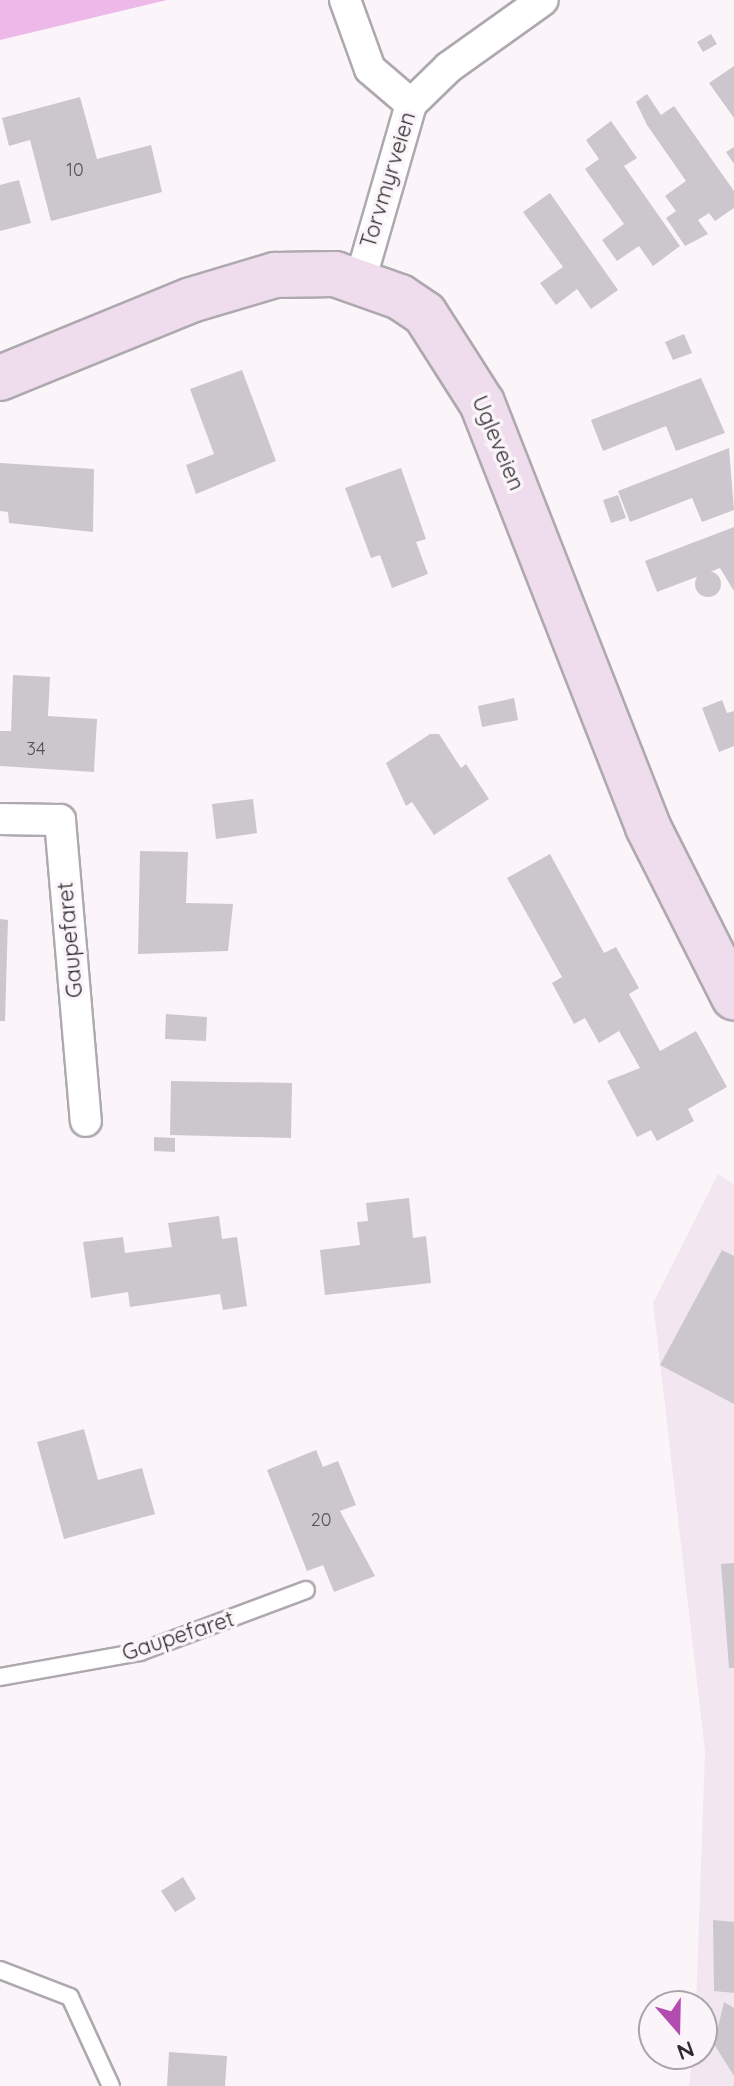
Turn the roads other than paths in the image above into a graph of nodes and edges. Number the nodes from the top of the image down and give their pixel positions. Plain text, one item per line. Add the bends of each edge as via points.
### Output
1 (345, 0) edge
2 (543, 0) edge
3 (411, 104) junction
4 (360, 281) junction
5 (0, 378) edge
6 (0, 819) edge
7 (734, 997) edge
8 (86, 1121) dead end
9 (306, 1590) dead end
10 (0, 1677) edge
11 (0, 1970) edge
12 (111, 2086) edge

1 - 3 street via 370,69
2 - 3 street, Torvmyrveien via 449,67
3 - 4 street, Torvmyrveien
4 - 5 street, Ugleveien via 306,272 237,285
4 - 7 street, Ugleveien via 425,314 465,367 648,827
6 - 8 street, Gaupefaret via 60,820
9 - 10 lane, Gaupefaret via 140,1652
11 - 12 lane via 70,1997

